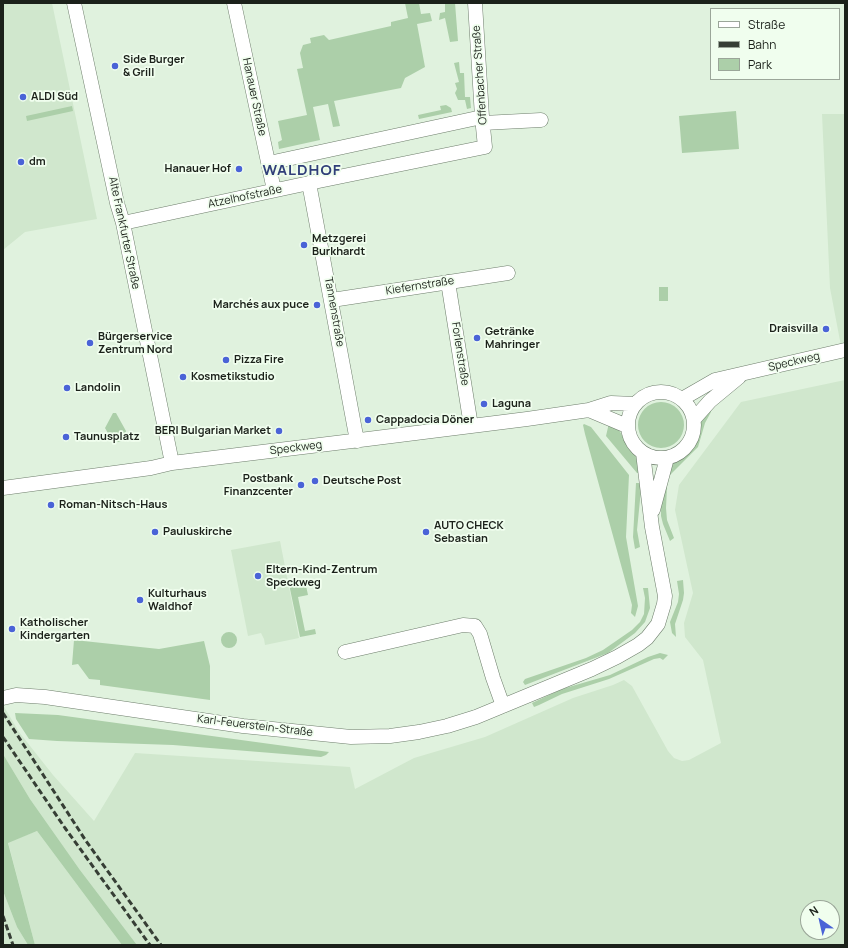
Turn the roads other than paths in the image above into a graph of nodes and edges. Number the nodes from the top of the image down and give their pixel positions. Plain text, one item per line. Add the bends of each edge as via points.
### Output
1 (74, 3) edge
2 (234, 3) edge
3 (475, 3) edge
4 (482, 120) junction
5 (541, 120) dead end
6 (485, 147) joint
7 (269, 163) junction
8 (310, 183) junction
9 (274, 190) junction
10 (123, 223) junction
11 (508, 273) dead end
12 (448, 282) junction
13 (332, 300) junction
14 (845, 350) edge
15 (743, 374) junction
16 (682, 399) junction
17 (635, 404) junction
18 (589, 410) junction
19 (694, 419) junction
20 (471, 426) junction
21 (627, 426) junction
22 (357, 441) junction
23 (643, 453) junction
24 (667, 458) junction
25 (172, 463) junction
26 (3, 488) edge
27 (651, 518) junction
28 (345, 652) dead end
29 (3, 698) edge
30 (503, 706) junction

1 - 10 street, Alte Frankfurter Straße
2 - 7 street, Hanauer Straße
3 - 4 street, Offenbacher Straße
4 - 5 street
4 - 6 street, Offenbacher Straße
4 - 7 street
6 - 8 street, Atzelhofstraße
7 - 9 street, Hanauer Straße
8 - 9 street, Atzelhofstraße
8 - 13 street, Tannenstraße
9 - 10 street, Atzelhofstraße
10 - 25 street, Alte Frankfurter Straße
11 - 12 street, Kiefernstraße
12 - 13 street, Kiefernstraße
12 - 20 street, Forlenstraße
13 - 22 street, Tannenstraße
14 - 15 street, Speckweg
15 - 16 street, Speckweg via 715,380
15 - 19 street, Speckweg
16 - 17 street via 662,391 652,392
16 - 19 street via 690,408
17 - 18 street, Speckweg via 611,403
17 - 21 street via 630,410
18 - 20 street, Speckweg
18 - 21 street
19 - 24 street via 691,440 677,454
20 - 22 street, Speckweg
21 - 23 street via 632,442
22 - 25 street, Speckweg
23 - 24 street via 650,457
23 - 27 street, Karl-Feuerstein-Straße
24 - 27 street, Karl-Feuerstein-Straße
25 - 26 street, Speckweg
27 - 30 street, Karl-Feuerstein-Straße via 665,596 662,615 654,630 638,645 617,657
28 - 30 street via 463,625 475,626 480,634
29 - 30 street, Karl-Feuerstein-Straße via 16,695 45,697 244,726 364,738 432,730

